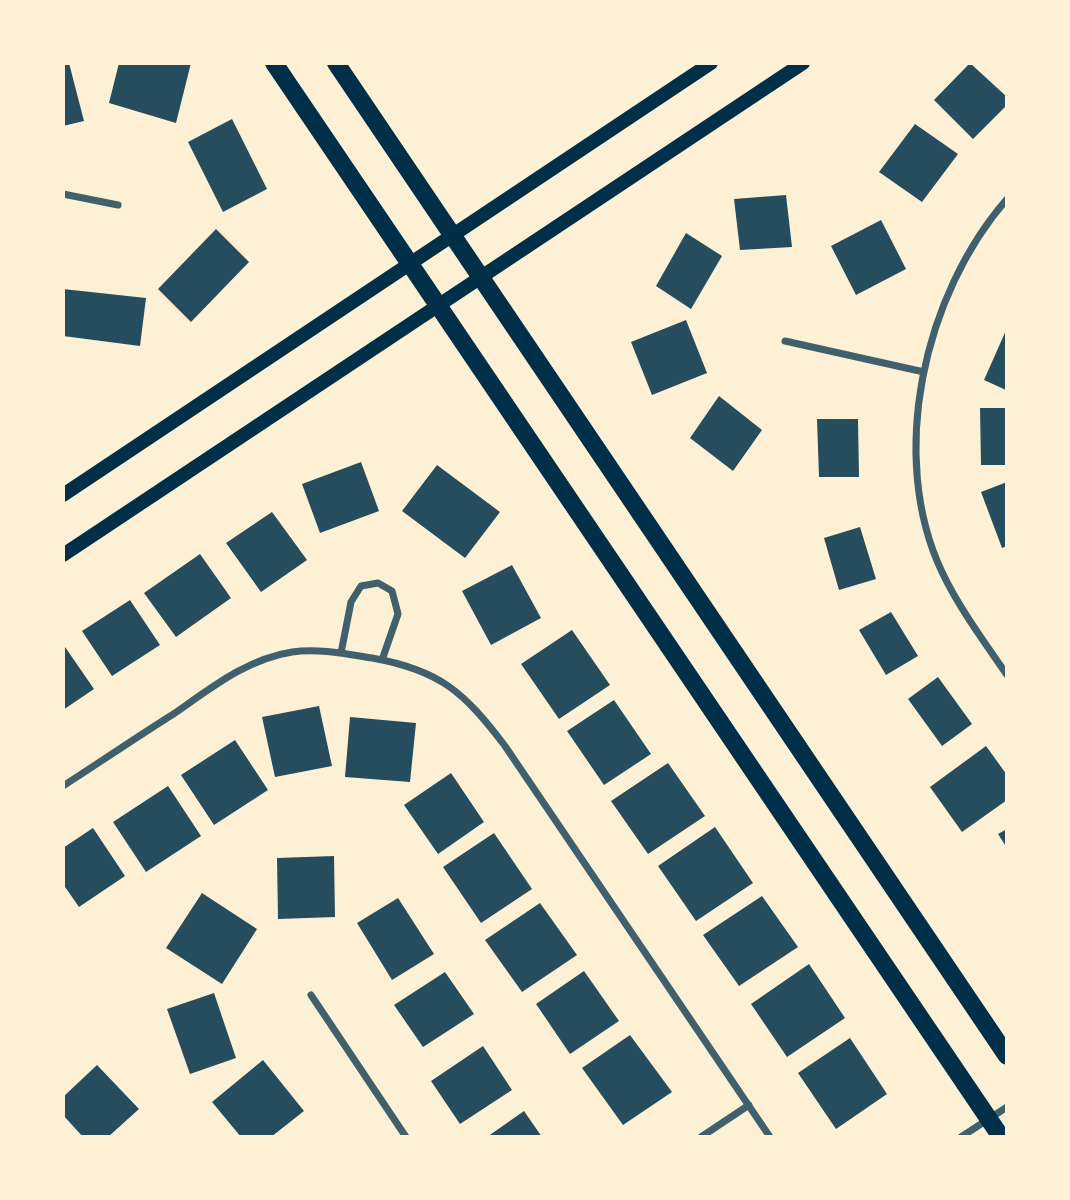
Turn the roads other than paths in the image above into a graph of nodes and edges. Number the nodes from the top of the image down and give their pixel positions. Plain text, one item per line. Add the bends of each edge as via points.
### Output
1 (274, 63) edge
2 (336, 63) edge
3 (711, 63) edge
4 (803, 63) edge
5 (63, 194) edge
6 (1007, 200) edge
7 (118, 205) dead end
8 (451, 235) junction
9 (409, 263) junction
10 (480, 277) junction
11 (438, 304) junction
12 (785, 341) dead end
13 (924, 372) junction
14 (63, 495) edge
15 (63, 555) edge
16 (341, 653) junction
17 (382, 660) junction
18 (1007, 676) edge
19 (63, 786) edge
20 (311, 995) dead end
21 (1007, 1056) edge
22 (748, 1105) junction
23 (1007, 1107) edge
24 (989, 1119) junction
25 (406, 1137) edge
26 (701, 1137) edge
27 (771, 1137) edge
28 (961, 1137) edge
29 (1001, 1137) edge

1 - 9 main road
2 - 8 main road
3 - 8 main road
4 - 10 main road
5 - 7 street
6 - 13 street via 964,262 937,325
8 - 9 main road
8 - 10 main road
9 - 11 main road
9 - 14 main road
10 - 11 main road
10 - 21 main road
11 - 15 main road
11 - 24 main road
12 - 13 street
13 - 18 street via 915,431 917,479 926,526 942,572
16 - 17 street
16 - 17 street via 351,602 361,586 378,583 392,591 397,614
16 - 19 street via 294,652 250,665
17 - 22 street via 414,666 446,684 486,721
20 - 25 street
22 - 26 street
22 - 27 street
23 - 24 street
24 - 28 street
24 - 29 main road

